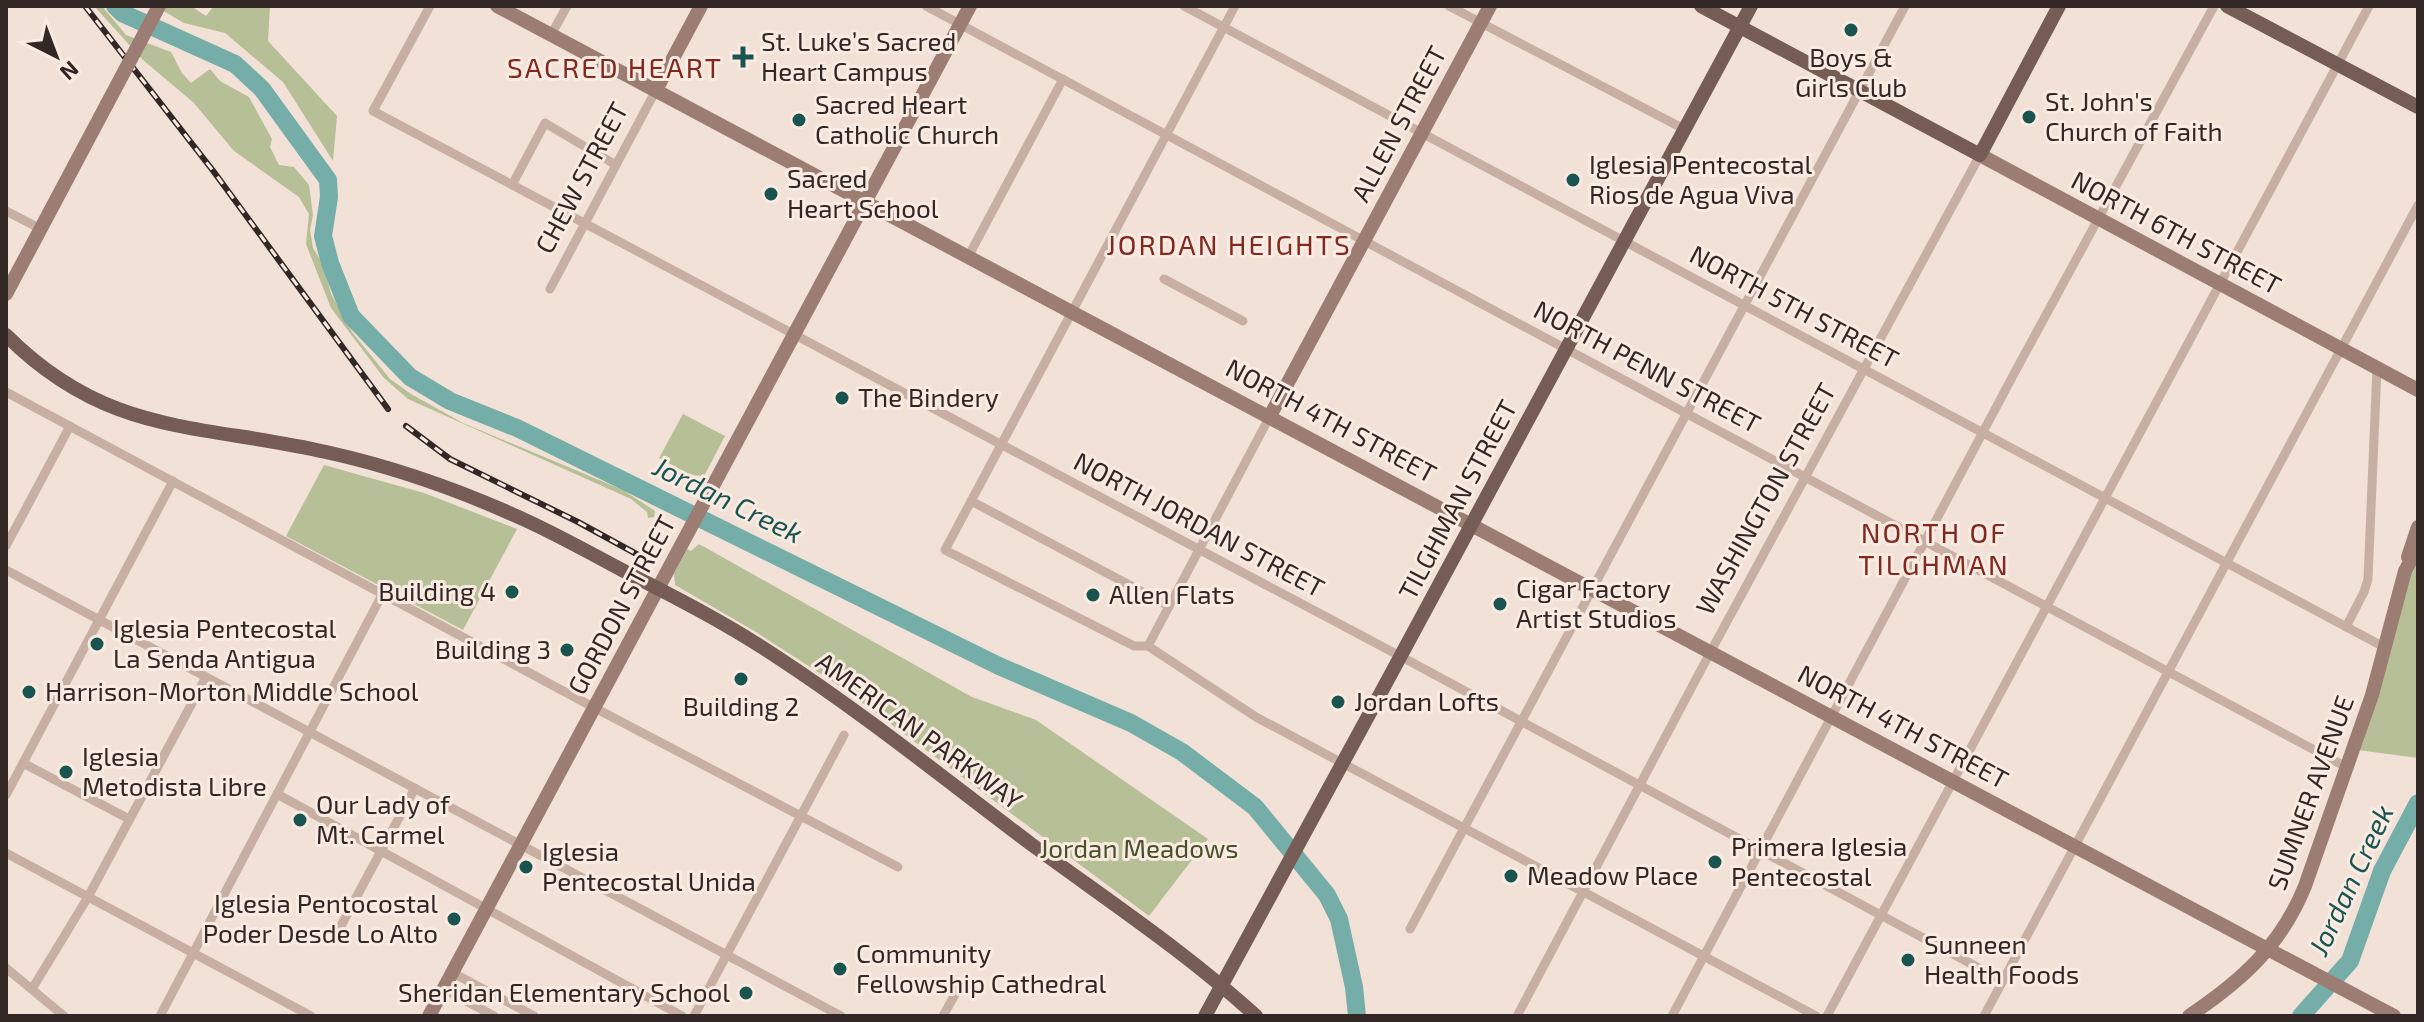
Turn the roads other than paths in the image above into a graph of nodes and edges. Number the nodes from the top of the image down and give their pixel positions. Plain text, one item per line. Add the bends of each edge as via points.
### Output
1 (159, 6) edge
2 (430, 6) edge
3 (497, 6) edge
4 (567, 6) edge
5 (701, 6) edge
6 (926, 6) edge
7 (970, 6) edge
8 (1184, 6) edge
9 (1235, 6) edge
10 (1449, 6) edge
11 (1490, 6) edge
12 (1701, 6) edge
13 (1751, 6) edge
14 (1905, 6) edge
15 (2059, 6) edge
16 (2214, 6) edge
17 (2227, 6) edge
18 (2369, 6) edge
19 (1481, 23) junction
20 (961, 24) junction
21 (1740, 27) junction
22 (1224, 28) junction
23 (551, 35) junction
24 (2337, 64) junction
25 (1063, 79) junction
26 (1861, 89) junction
27 (656, 90) junction
28 (2418, 107) edge
29 (1684, 129) junction
30 (1422, 132) junction
31 (1166, 134) junction
32 (1980, 155) junction
33 (616, 165) junction
34 (512, 185) junction
35 (865, 202) junction
36 (2418, 205) edge
37 (6, 211) edge
38 (2099, 219) junction
39 (584, 224) junction
40 (41, 229) junction
41 (1364, 240) junction
42 (1624, 240) junction
43 (968, 257) junction
44 (1164, 279) dead end
45 (2219, 284) junction
46 (550, 289) dead end
47 (6, 294) edge
48 (1745, 305) junction
49 (1071, 311) junction
50 (1243, 321) dead end
51 (6, 335) edge
52 (793, 335) junction
53 (2340, 348) junction
54 (1567, 349) junction
55 (2377, 368) junction
56 (1865, 370) junction
57 (2418, 390) edge
58 (6, 392) edge
59 (1686, 412) junction
60 (1270, 416) junction
61 (70, 426) junction
62 (1983, 433) junction
63 (999, 446) junction
64 (1806, 477) junction
65 (173, 481) junction
66 (2105, 498) junction
67 (971, 501) junction
68 (1472, 524) junction
69 (2418, 527) edge
70 (1926, 541) junction
71 (6, 546) edge
72 (2418, 548) edge
73 (1199, 550) junction
74 (2225, 564) junction
75 (6, 570) edge
76 (2405, 571) junction
77 (1592, 587) junction
78 (658, 588) junction
79 (383, 593) junction
80 (1169, 606) junction
81 (2048, 607) junction
82 (99, 620) junction
83 (2346, 627) junction
84 (1148, 646) junction
85 (2384, 647) junction
86 (1711, 651) junction
87 (1400, 656) junction
88 (2168, 671) junction
89 (206, 677) junction
90 (595, 708) junction
91 (1832, 717) junction
92 (1520, 721) junction
93 (310, 732) junction
94 (844, 735) dead end
95 (23, 763) junction
96 (2346, 767) junction
97 (1953, 781) junction
98 (1639, 785) junction
99 (415, 788) junction
100 (277, 794) junction
101 (6, 795) edge
102 (802, 816) junction
103 (129, 819) junction
104 (1464, 827) junction
105 (522, 845) junction
106 (2074, 847) junction
107 (1760, 850) junction
108 (381, 852) junction
109 (6, 853) edge
110 (898, 867) dead end
111 (1583, 891) junction
112 (88, 897) junction
113 (486, 910) junction
114 (1881, 915) junction
115 (1410, 929) dead end
116 (337, 933) dead end
117 (193, 953) junction
118 (727, 955) junction
119 (1704, 956) junction
120 (6, 968) edge
121 (453, 973) junction
122 (2003, 981) junction
123 (32, 989) junction
124 (444, 989) junction
125 (958, 989) dead end
126 (64, 1016) edge
127 (160, 1016) edge
128 (311, 1016) edge
129 (429, 1016) edge
130 (494, 1016) edge
131 (534, 1016) edge
132 (682, 1016) edge
133 (694, 1016) edge
134 (841, 1016) edge
135 (943, 1016) edge
136 (1205, 1016) edge
137 (1256, 1016) edge
138 (1517, 1016) edge
139 (1672, 1016) edge
140 (1816, 1016) edge
141 (1827, 1016) edge
142 (1984, 1016) edge
143 (2189, 1016) edge
144 (2394, 1016) edge

1 - 40 street, bridge
2 - 34 street, NORTH JORDAN STREET via 373,111
3 - 23 street, NORTH 4TH STREET
4 - 23 street
5 - 27 street, CHEW STREET
6 - 20 street, NORTH PENN STREET
7 - 20 street, GORDON STREET
8 - 22 street, NORTH 5TH STREET
9 - 22 street
10 - 19 street
11 - 19 street, ALLEN STREET
12 - 21 main road, NORTH 6TH STREET
13 - 21 main road, TILGHMAN STREET
14 - 26 street
15 - 32 main road, WASHINGTON STREET
16 - 38 street
17 - 24 main road
18 - 24 street
19 - 29 street
19 - 30 street, ALLEN STREET
20 - 25 street, NORTH PENN STREET
20 - 35 street, GORDON STREET
21 - 26 main road, NORTH 6TH STREET
21 - 29 main road, TILGHMAN STREET
22 - 30 street, NORTH 5TH STREET
22 - 31 street
23 - 27 street, NORTH 4TH STREET
24 - 28 main road
24 - 45 street
25 - 31 street, NORTH PENN STREET
25 - 43 street
26 - 32 main road, NORTH 6TH STREET
26 - 48 street
27 - 33 street, CHEW STREET
27 - 35 street, NORTH 4TH STREET
29 - 42 main road, TILGHMAN STREET
30 - 41 street, ALLEN STREET
30 - 42 street, NORTH 5TH STREET
31 - 41 street, NORTH PENN STREET
31 - 49 street
32 - 38 street, NORTH 6TH STREET
32 - 56 street, WASHINGTON STREET
33 - 34 street via 545,123
33 - 39 street, CHEW STREET
34 - 39 street, NORTH JORDAN STREET
35 - 43 street, NORTH 4TH STREET
35 - 52 street, GORDON STREET
36 - 53 street
37 - 40 street
38 - 45 street, NORTH 6TH STREET
38 - 62 street
39 - 46 street, CHEW STREET
39 - 52 street, NORTH JORDAN STREET
40 - 47 street
41 - 54 street, NORTH PENN STREET
41 - 60 street, ALLEN STREET
42 - 48 street, NORTH 5TH STREET
42 - 54 main road, TILGHMAN STREET
43 - 49 street, NORTH 4TH STREET
44 - 50 street
45 - 53 street, NORTH 6TH STREET
45 - 66 street
48 - 56 street, NORTH 5TH STREET
48 - 59 street
49 - 60 street, NORTH 4TH STREET
49 - 63 street
51 - 78 main road, AMERICAN PARKWAY via 70,386 121,412 180,428 324,451 400,472 527,521
52 - 63 street, NORTH JORDAN STREET
52 - 78 street, GORDON STREET
53 - 55 street, NORTH 6TH STREET
53 - 74 street
54 - 59 street, NORTH PENN STREET
54 - 68 main road, TILGHMAN STREET
55 - 57 street, NORTH 6TH STREET
55 - 83 street via 2368,579
56 - 62 street, NORTH 5TH STREET
56 - 64 street, WASHINGTON STREET
58 - 61 street
59 - 64 street, NORTH PENN STREET
59 - 77 street
60 - 68 street, NORTH 4TH STREET
60 - 73 street, ALLEN STREET
61 - 65 street
61 - 71 street
62 - 66 street, NORTH 5TH STREET
62 - 70 street
63 - 67 street
63 - 73 street, NORTH JORDAN STREET
64 - 70 street, NORTH PENN STREET
64 - 86 street, WASHINGTON STREET
65 - 79 street
65 - 82 street
66 - 74 street, NORTH 5TH STREET
66 - 81 street
67 - 80 street
67 - 84 street via 945,550 1134,646
68 - 77 street, NORTH 4TH STREET
68 - 87 main road, TILGHMAN STREET
69 - 76 street
70 - 81 street, NORTH PENN STREET
70 - 91 street
72 - 76 street, SUMNER AVENUE
73 - 80 street, ALLEN STREET
73 - 87 street, NORTH JORDAN STREET
74 - 83 street, NORTH 5TH STREET
74 - 88 street
75 - 82 street
76 - 85 street, SUMNER AVENUE
77 - 86 street, NORTH 4TH STREET
77 - 92 street
78 - 90 street, GORDON STREET
78 - 137 main road, AMERICAN PARKWAY via 776,656 857,713
79 - 90 street
79 - 93 street
80 - 84 street, ALLEN STREET
81 - 88 street, NORTH PENN STREET
81 - 97 street
82 - 89 street
82 - 95 street
83 - 85 street, NORTH 5TH STREET
84 - 104 street via 1256,717
85 - 96 street, SUMNER AVENUE
86 - 91 street, NORTH 4TH STREET
86 - 98 street, WASHINGTON STREET
87 - 92 street, NORTH JORDAN STREET
87 - 136 main road, TILGHMAN STREET, bridge
88 - 96 street, NORTH PENN STREET
88 - 106 street
89 - 93 street
89 - 103 street
90 - 102 street
90 - 105 street, GORDON STREET
91 - 97 street, NORTH 4TH STREET
91 - 107 street
92 - 98 street, NORTH JORDAN STREET
92 - 104 street
93 - 99 street
93 - 100 street
94 - 102 street
95 - 101 street
95 - 103 street
96 - 143 street, SUMNER AVENUE via 2285,928 2254,965
97 - 106 street, NORTH 4TH STREET
97 - 114 street
98 - 107 street, NORTH JORDAN STREET
98 - 111 street, WASHINGTON STREET
99 - 105 street
99 - 108 street
100 - 108 street
100 - 117 street
102 - 110 street
102 - 118 street
103 - 112 street
104 - 111 street
104 - 115 street
105 - 113 street, GORDON STREET
105 - 118 street
106 - 122 street
106 - 144 street, NORTH 4TH STREET, bridge
107 - 114 street, NORTH JORDAN STREET
107 - 119 street
108 - 113 street
108 - 116 street
109 - 112 street
111 - 119 street
111 - 138 street, WASHINGTON STREET
112 - 117 street
112 - 123 street
113 - 121 street, GORDON STREET
113 - 132 street
114 - 122 street, NORTH JORDAN STREET
114 - 141 street
117 - 127 street
117 - 128 street
118 - 133 street
118 - 134 street
119 - 139 street
119 - 140 street
120 - 123 street
121 - 124 street, GORDON STREET
121 - 131 street
122 - 142 street
123 - 126 street
124 - 129 street, GORDON STREET
124 - 130 street
125 - 135 street

